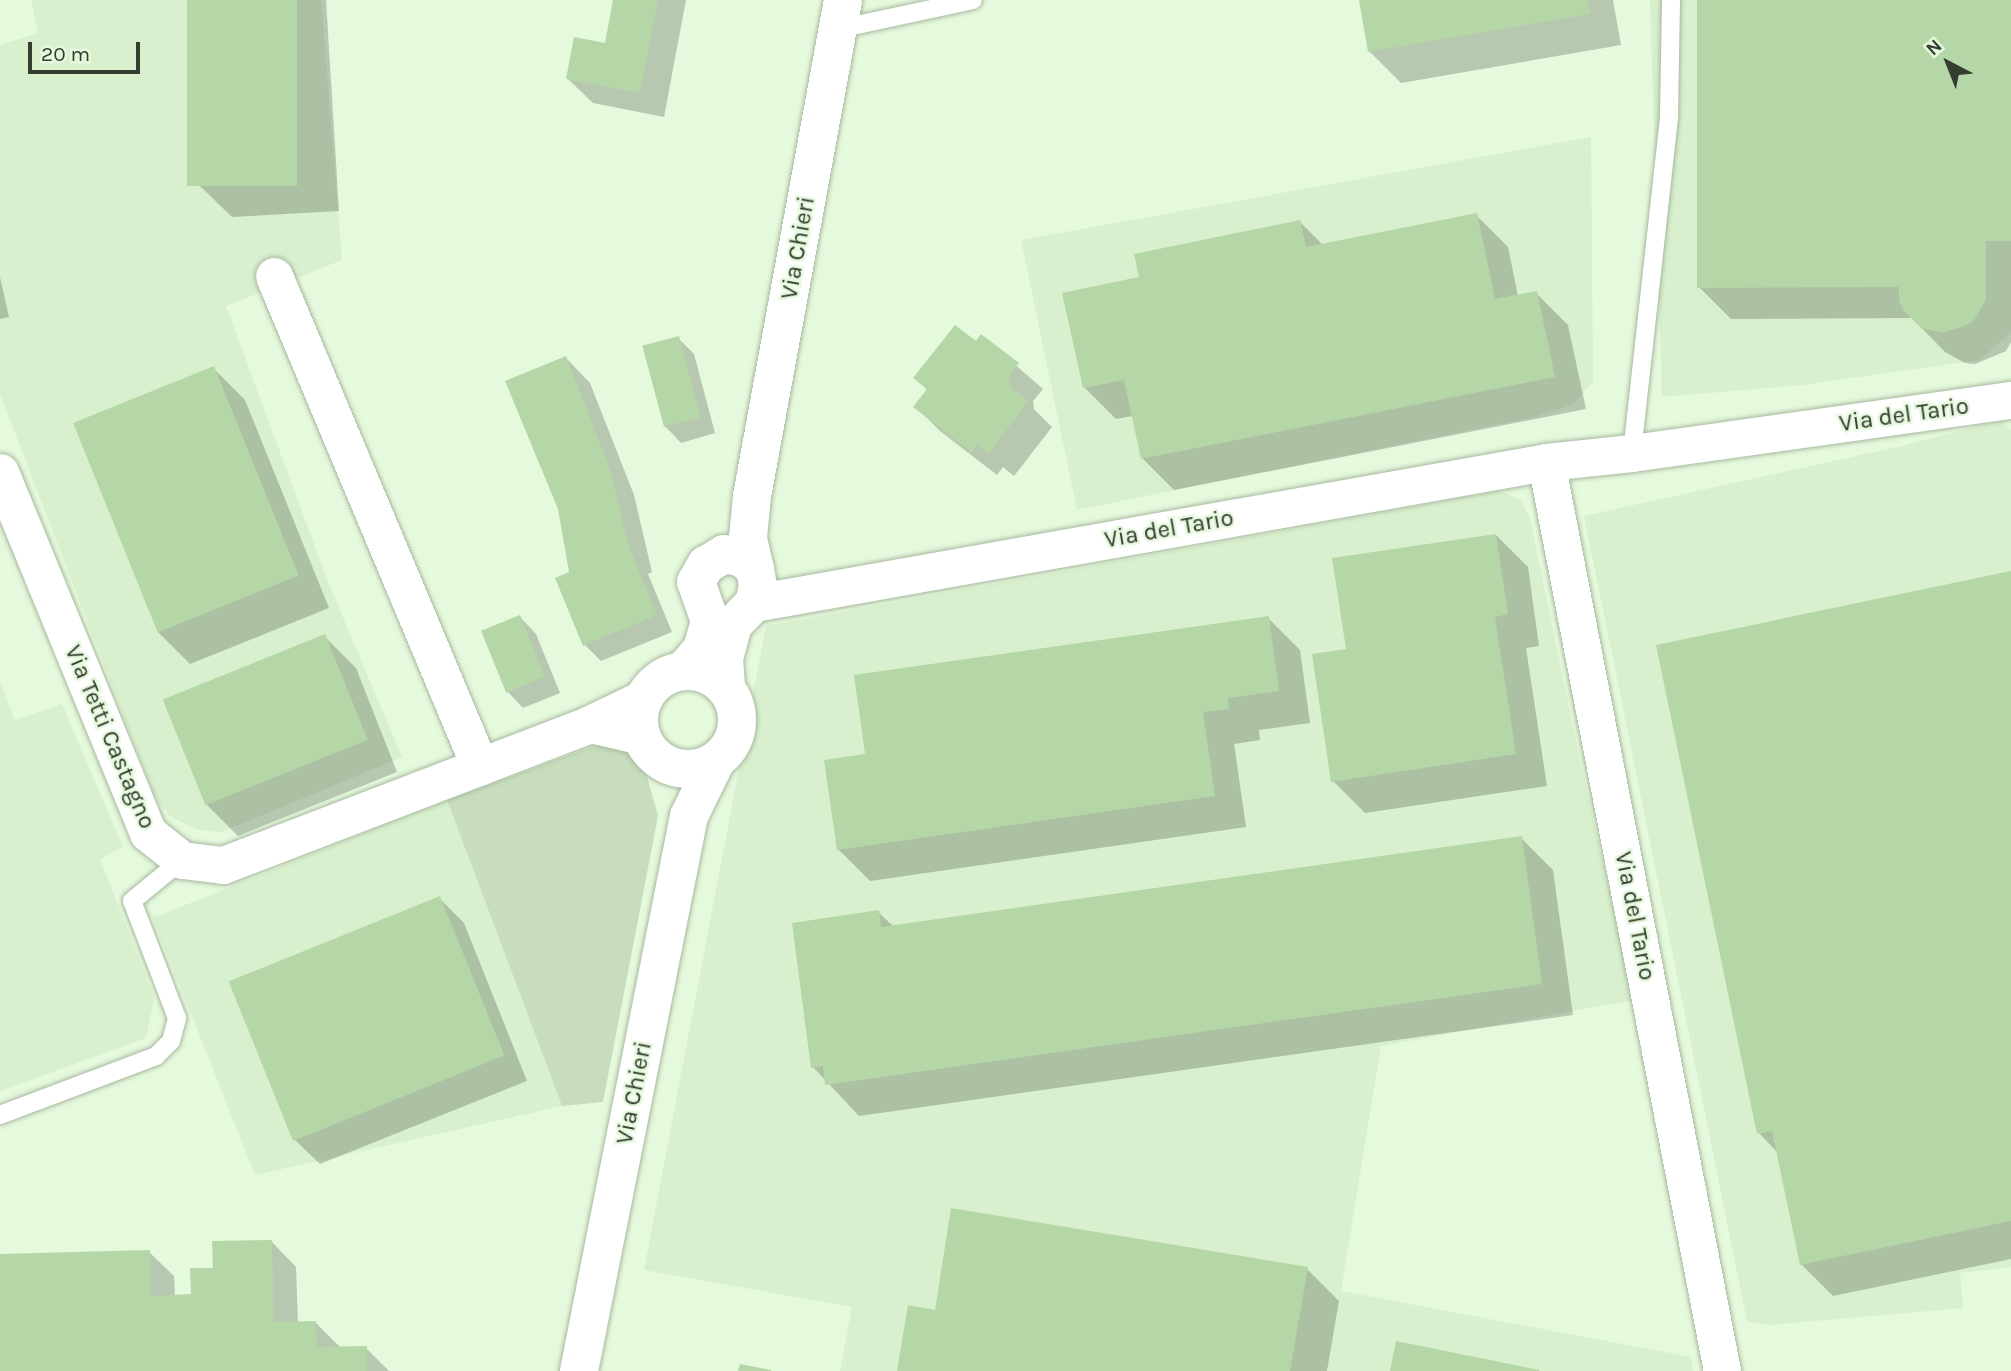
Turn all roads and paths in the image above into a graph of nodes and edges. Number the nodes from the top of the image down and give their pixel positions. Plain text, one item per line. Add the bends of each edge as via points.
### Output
1 (973, 0) edge
2 (1671, 0) edge
3 (841, 15) edge
4 (274, 276) dead end
5 (2011, 399) edge
6 (1632, 453) junction
7 (1546, 462) junction
8 (0, 472) edge
9 (752, 496) junction
10 (706, 565) junction
11 (765, 589) junction
12 (683, 671) junction
13 (726, 689) junction
14 (644, 698) junction
15 (590, 724) junction
16 (642, 736) junction
17 (716, 761) junction
18 (670, 766) junction
19 (480, 767) junction
20 (689, 816) junction
21 (182, 860) junction
22 (0, 1115) edge
23 (579, 1371) edge
24 (1723, 1371) edge

1 - 3 lane
2 - 6 lane via 1669,116
3 - 9 main road, Via Chieri
4 - 19 street
5 - 6 street, Via del Tario
6 - 7 street, Via del Tario
7 - 11 street, Via del Tario
7 - 24 street, Via del Tario
8 - 21 street, Via Tetti Castagno via 148,833
9 - 10 main road, Via Chieri
9 - 11 main road, Via Chieri via 748,538
10 - 11 main road via 724,554 743,558
10 - 12 main road, Via Chieri via 696,582 710,621 702,649
11 - 13 main road, Via Chieri via 733,625 724,658
12 - 13 main road via 714,678
12 - 14 main road, Via Chieri via 654,685
13 - 17 main road, Via Chieri via 736,711 735,735
14 - 15 street
14 - 16 main road
15 - 16 street
15 - 19 street
16 - 18 main road via 656,758
17 - 18 main road via 694,768
17 - 20 main road, Via Chieri
18 - 20 main road
19 - 21 street via 223,865
20 - 23 main road, Via Chieri
21 - 22 lane via 132,901 177,1018 171,1041 156,1056

